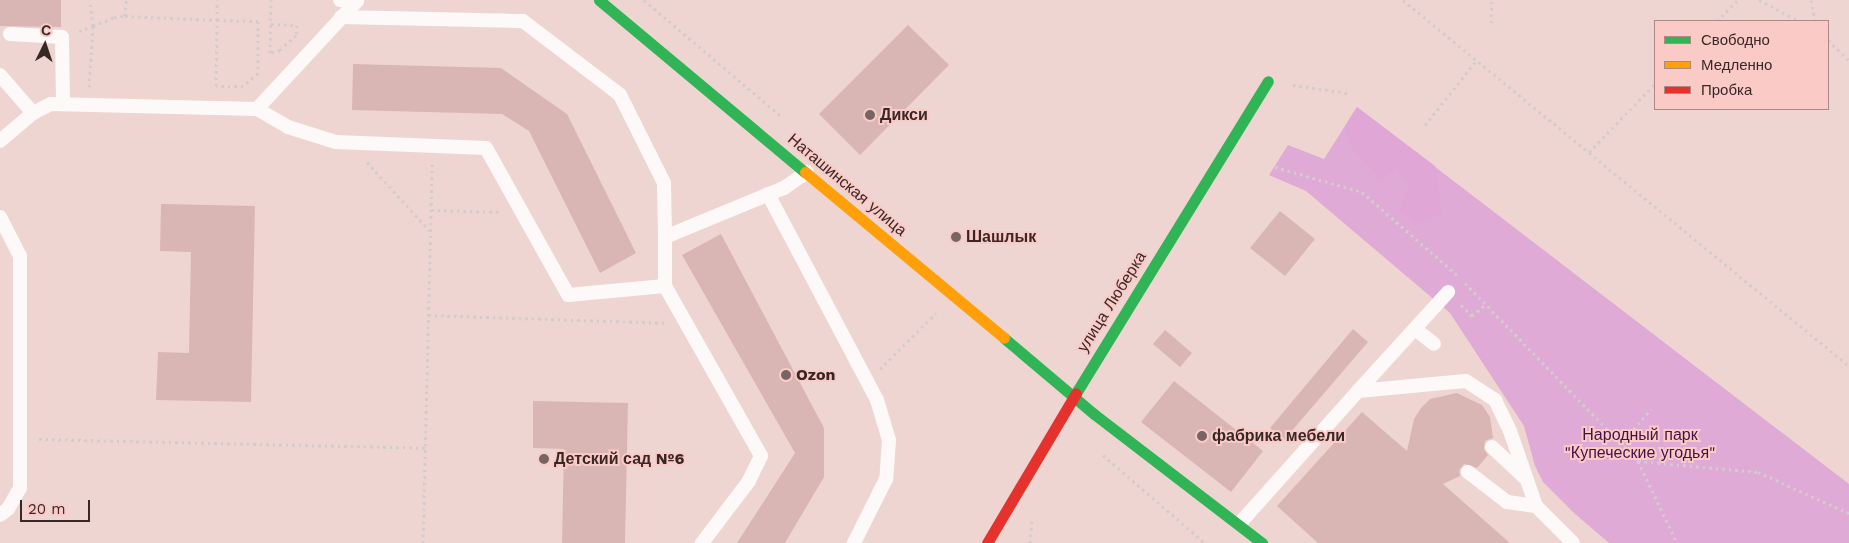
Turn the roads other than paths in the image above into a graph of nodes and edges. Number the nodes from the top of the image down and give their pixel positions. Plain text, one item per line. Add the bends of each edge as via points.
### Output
1 (340, 0) edge
2 (599, 0) edge
3 (341, 18) junction
4 (10, 34) dead end
5 (0, 75) edge
6 (1268, 81) road end
7 (63, 104) junction
8 (257, 110) junction
9 (33, 113) junction
10 (0, 141) edge
11 (807, 172) junction
12 (768, 194) junction
13 (0, 217) edge
14 (665, 237) junction
15 (665, 286) junction
16 (1448, 292) dead end
17 (1414, 329) junction
18 (1434, 344) dead end
19 (1358, 391) junction
20 (1073, 397) junction
21 (1492, 447) dead end
22 (1468, 472) dead end
23 (1526, 479) junction
24 (1536, 506) junction
25 (0, 515) edge
26 (1240, 523) junction
27 (702, 543) edge
28 (854, 543) edge
29 (987, 543) edge
30 (1262, 543) edge
31 (1573, 543) edge

1 - 3 lane via 357,1
2 - 11 street, Наташинская улица
3 - 8 lane
3 - 14 lane via 524,21 620,96 664,183
4 - 7 lane via 62,37
5 - 9 lane
6 - 20 street, улица Люберка
7 - 8 lane
7 - 9 lane via 51,104
8 - 15 lane via 288,127 336,142 486,148 568,295
9 - 10 lane
11 - 12 lane
11 - 20 street, Наташинская улица
12 - 14 lane
12 - 28 lane via 877,400 889,440 886,479
13 - 25 lane via 20,256 20,488 8,509
14 - 15 lane
15 - 27 lane via 761,456 750,481
16 - 17 lane
17 - 18 lane
17 - 19 lane
19 - 23 lane via 1466,381 1495,400 1510,431
19 - 26 lane
20 - 26 street, Наташинская улица
20 - 29 street, улица Люберка
21 - 23 lane
22 - 24 lane via 1507,502
23 - 24 lane
24 - 31 lane
26 - 30 street, Наташинская улица

